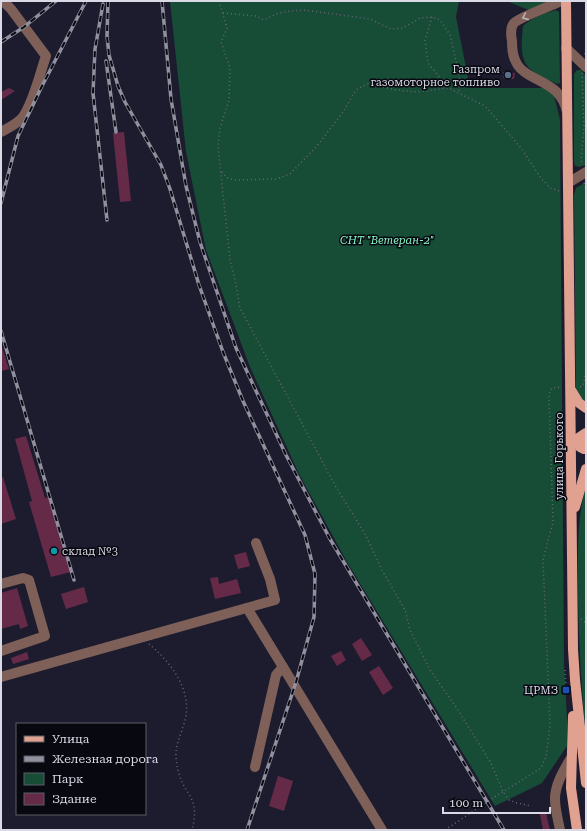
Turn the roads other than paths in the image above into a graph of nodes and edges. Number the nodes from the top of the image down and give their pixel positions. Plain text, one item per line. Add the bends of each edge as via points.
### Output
1 (3, 1) edge
2 (561, 1) edge
3 (566, 1) edge
4 (566, 48) junction
5 (585, 65) edge
6 (567, 113) junction
7 (1, 132) edge
8 (584, 173) edge
9 (568, 188) junction
10 (570, 387) junction
11 (586, 408) edge
12 (579, 438) edge
13 (586, 449) edge
14 (586, 469) edge
15 (571, 524) junction
16 (256, 543) dead end
17 (1, 584) edge
18 (247, 608) junction
19 (1, 651) edge
20 (283, 667) junction
21 (1, 678) edge
22 (574, 680) junction
23 (571, 758) junction
24 (255, 767) dead end
25 (586, 783) edge
26 (382, 830) edge
27 (560, 830) edge
28 (577, 830) edge

1 - 7 lane via 46,56 22,117
2 -> 6 lane via 514,23 511,35 516,63 524,72 560,94
3 - 4 main road, улица Горького
4 - 5 lane
4 - 6 main road, улица Горького
6 - 9 main road, улица Горького
8 - 9 lane
9 - 10 main road, улица Горького
10 - 11 main road via 579,403
10 - 12 main road, улица Горького
12 - 13 main road via 580,447
12 - 15 main road, улица Горького
14 - 15 main road
15 - 22 main road, улица Горького
16 - 18 lane via 270,579 274,600
17 - 19 lane via 23,578 29,580 45,636
18 - 20 lane
18 - 21 lane
20 - 24 lane via 276,675
20 - 26 lane
22 - 23 main road
22 - 25 main road
23 - 27 lane via 555,793
23 - 28 main road via 571,788

